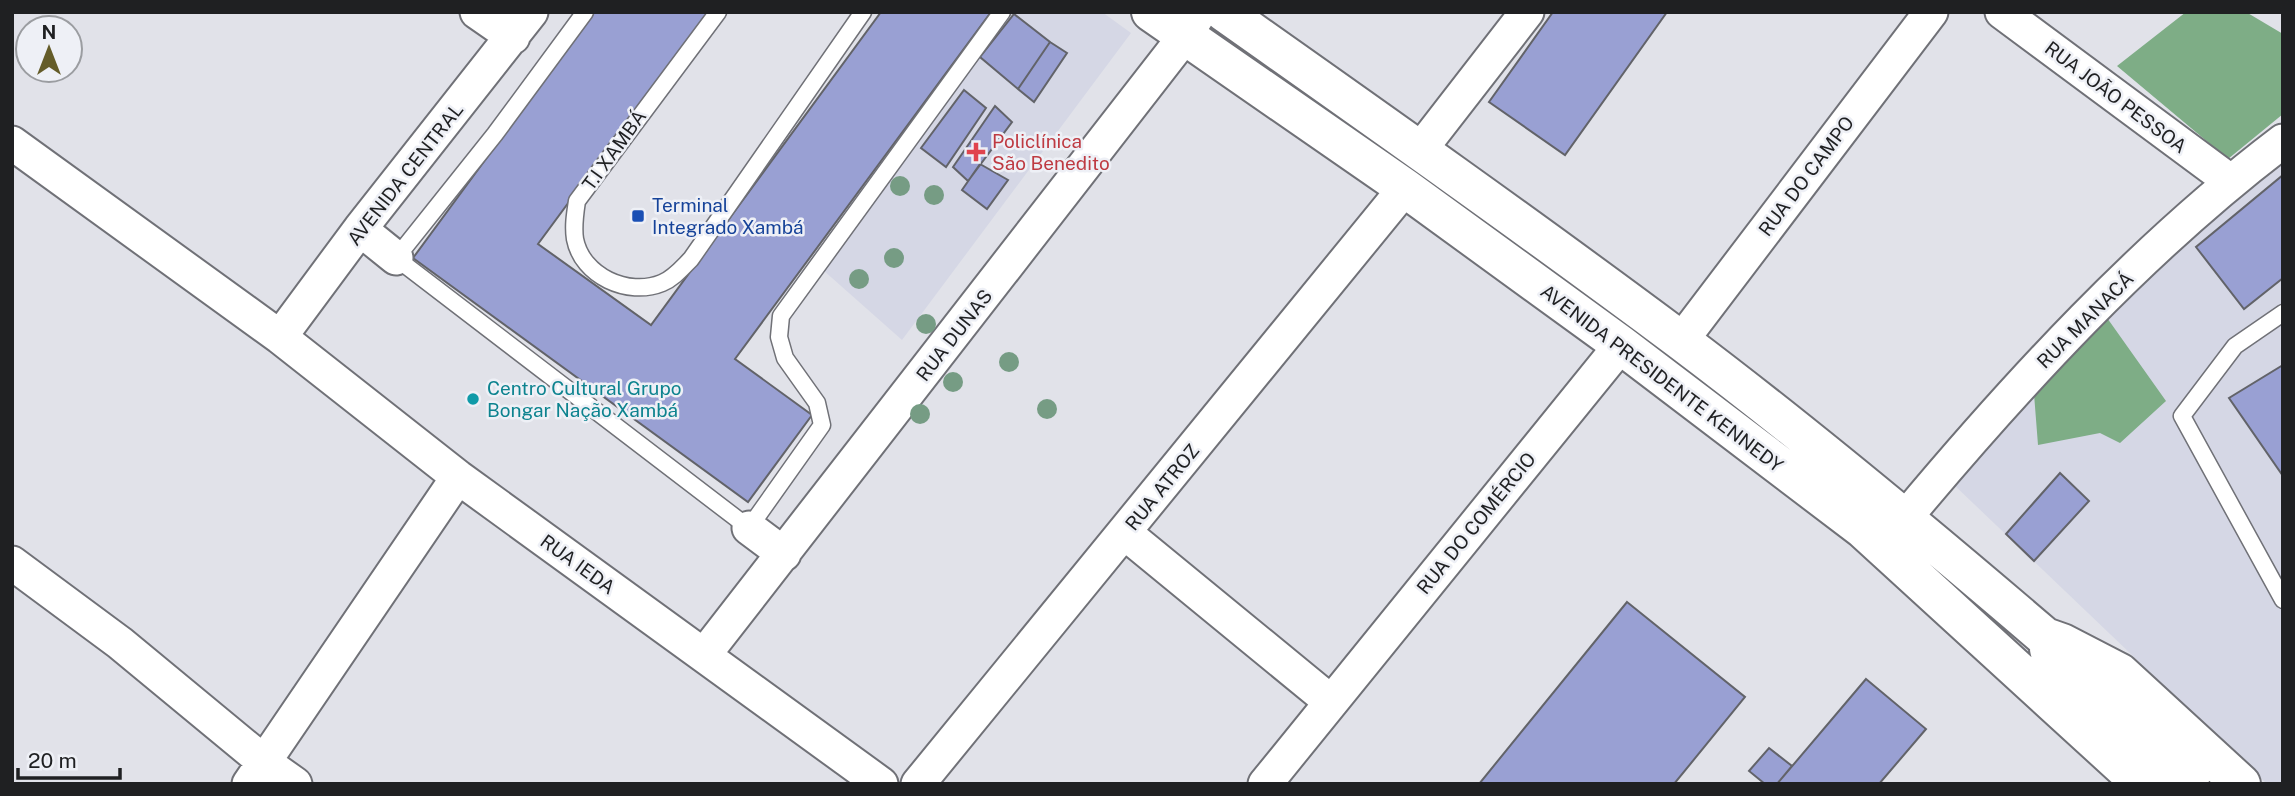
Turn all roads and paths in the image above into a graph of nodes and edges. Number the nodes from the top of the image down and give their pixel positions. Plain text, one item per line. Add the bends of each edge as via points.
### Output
1 (477, 12) edge
2 (585, 12) edge
3 (718, 12) edge
4 (863, 12) edge
5 (1002, 12) edge
6 (1152, 12) edge
7 (1224, 12) edge
8 (1527, 12) edge
9 (1931, 12) edge
10 (2001, 12) edge
11 (522, 24) edge
12 (1192, 24) edge
13 (2283, 141) edge
14 (12, 144) edge
15 (1420, 150) junction
16 (2230, 181) junction
17 (1405, 188) junction
18 (360, 229) junction
19 (396, 258) junction
20 (2283, 313) edge
21 (280, 337) junction
22 (1681, 341) junction
23 (1620, 345) junction
24 (458, 477) junction
25 (1905, 518) junction
26 (749, 528) junction
27 (1125, 533) junction
28 (784, 554) junction
29 (12, 563) edge
30 (2283, 600) edge
31 (2045, 637) junction
32 (705, 655) junction
33 (1331, 702) junction
34 (257, 773) edge
35 (295, 784) edge
36 (881, 784) edge
37 (918, 784) edge
38 (1265, 784) edge
39 (2142, 784) edge
40 (2190, 784) edge
41 (2241, 784) edge

1 - 11 street
2 - 19 lane
3 - 4 lane, T.I XAMBÁ via 577,201 575,242 600,276 619,285 640,288 661,284 678,274
5 - 26 lane via 781,316 779,337 785,358 817,403 822,425
6 - 12 main road, AVENIDA PRESIDENTE KENNEDY
7 - 15 main road, AVENIDA PRESIDENTE KENNEDY
8 - 15 street
9 - 22 street, RUA DO CAMPO
10 - 16 street, RUA JOÃO PESSOA
11 - 18 street, AVENIDA CENTRAL
12 - 17 main road, AVENIDA PRESIDENTE KENNEDY
12 - 28 street, RUA DUNAS
13 - 16 street, RUA MANACÁ
14 - 21 street, RUA IEDA
15 - 22 main road, AVENIDA PRESIDENTE KENNEDY
16 - 25 street, RUA MANACÁ via 2084,318
17 - 23 main road, AVENIDA PRESIDENTE KENNEDY
17 - 27 street, RUA ATROZ
18 - 19 street
18 - 21 street, AVENIDA CENTRAL
19 - 26 lane
20 - 30 lane via 2235,346 2182,416
21 - 24 street, RUA IEDA
22 - 25 main road, AVENIDA PRESIDENTE KENNEDY
23 - 33 street, RUA DO COMÉRCIO
23 - 39 main road, AVENIDA PRESIDENTE KENNEDY via 1863,529
24 - 32 street, RUA IEDA
24 - 34 street
25 - 31 main road, AVENIDA PRESIDENTE KENNEDY
26 - 28 street
27 - 33 street
27 - 37 street, RUA ATROZ
28 - 32 street, RUA DUNAS
29 - 34 street via 120,643
31 - 40 main road, AVENIDA PRESIDENTE KENNEDY via 2050,653
31 - 41 main road, AVENIDA PRESIDENTE KENNEDY via 2120,673
32 - 36 street, RUA IEDA
33 - 38 street, RUA DO COMÉRCIO
34 - 35 street

